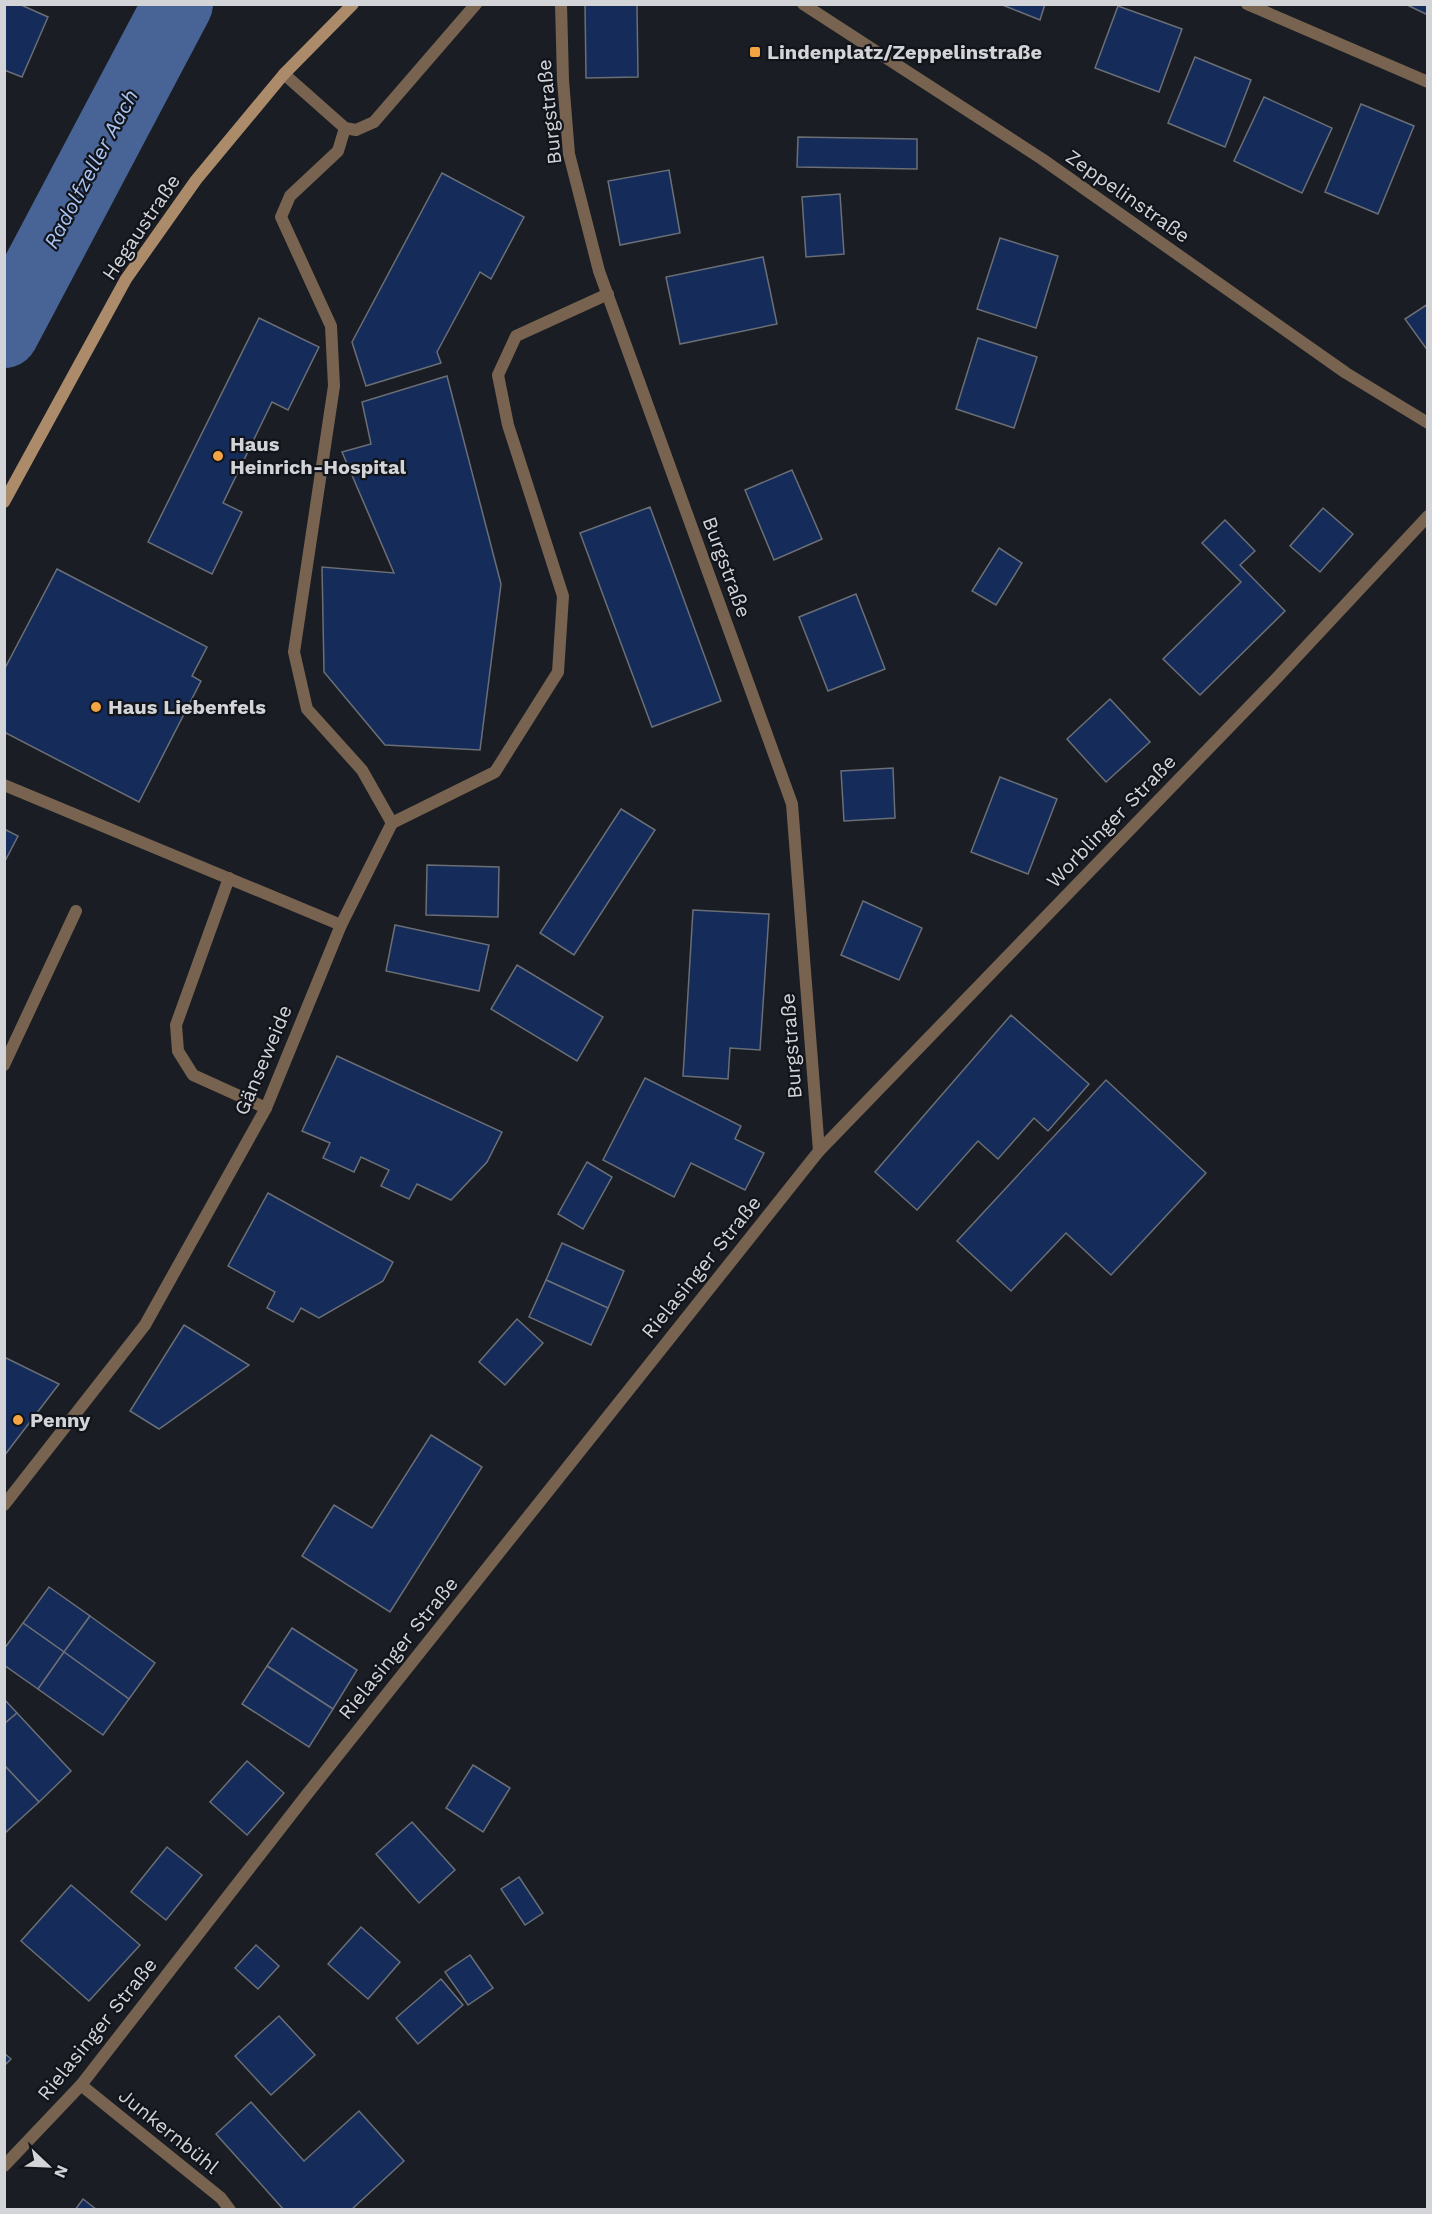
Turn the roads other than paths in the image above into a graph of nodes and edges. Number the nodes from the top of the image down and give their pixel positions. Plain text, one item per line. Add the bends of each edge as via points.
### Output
1 (353, 4) edge
2 (476, 4) edge
3 (561, 4) edge
4 (803, 4) edge
5 (1247, 4) edge
6 (284, 74) junction
7 (1428, 82) edge
8 (345, 128) junction
9 (608, 294) junction
10 (1428, 423) edge
11 (4, 502) edge
12 (1428, 516) edge
13 (4, 785) edge
14 (392, 823) junction
15 (229, 878) junction
16 (76, 911) dead end
17 (341, 925) junction
18 (4, 1065) edge
19 (267, 1108) junction
20 (819, 1150) junction
21 (4, 1504) edge
22 (81, 2085) junction
23 (4, 2166) edge
24 (230, 2210) edge

1 - 6 main road, Hegaustraße
2 - 8 street via 374,122 356,130
3 - 9 street, Burgstraße via 569,154
4 - 10 street, Zeppelinstraße via 1042,159 1346,373
5 - 7 street
6 - 8 street
6 - 11 main road, Hegaustraße via 196,180 126,279
8 - 14 street via 338,151 290,195 281,217 331,326 334,386 294,652 307,709 362,770
9 - 14 street via 516,336 498,375 508,425 563,596 558,672 495,772
9 - 20 street, Burgstraße via 792,804
12 - 20 street, Worblinger Straße
13 - 15 street
14 - 17 street, Gänseweide
15 - 17 street
15 - 19 street via 176,1025 178,1051 193,1075
16 - 18 street
17 - 19 street, Gänseweide
19 - 21 street, Gänseweide via 145,1325
20 - 22 street, Rielasinger Straße
22 - 23 street, Rielasinger Straße
22 - 24 street, Junkernbühl via 221,2198

